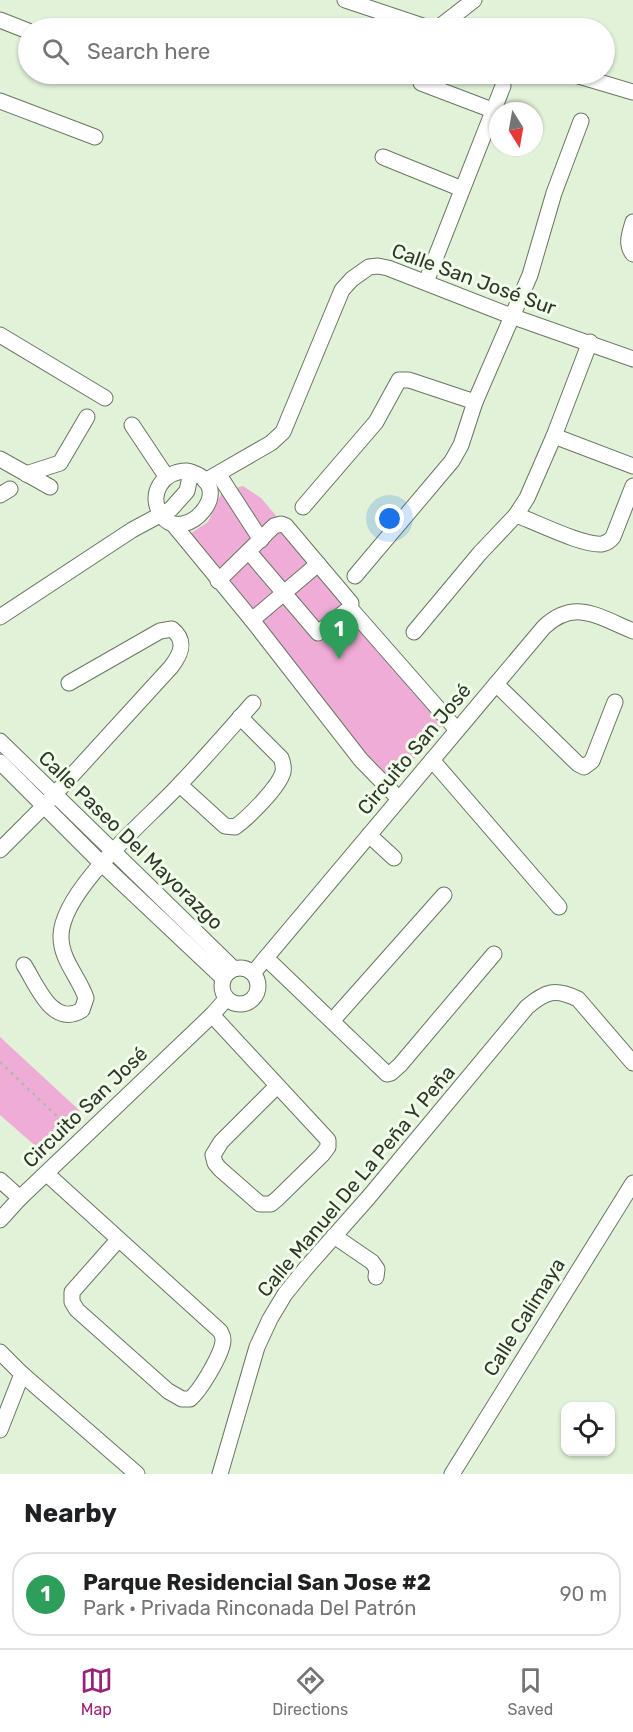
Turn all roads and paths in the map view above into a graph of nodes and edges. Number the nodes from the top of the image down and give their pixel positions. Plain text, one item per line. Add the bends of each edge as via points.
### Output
1 (345, 0) edge
2 (474, 0) edge
3 (399, 18) edge
4 (451, 18) edge
5 (0, 20) edge
6 (18, 27) edge
7 (424, 84) edge
8 (606, 84) edge
9 (503, 86) dead end
10 (633, 92) edge
11 (0, 101) edge
12 (496, 102) edge
13 (489, 109) edge
14 (489, 118) edge
15 (581, 121) dead end
16 (95, 137) dead end
17 (383, 157) dead end
18 (462, 189) junction
19 (633, 222) edge
20 (633, 254) edge
21 (426, 282) junction
22 (511, 316) junction
23 (0, 335) edge
24 (590, 342) junction
25 (633, 359) edge
26 (105, 398) dead end
27 (475, 402) junction
28 (87, 417) dead end
29 (132, 425) dead end
30 (554, 436) junction
31 (0, 459) edge
32 (633, 466) edge
33 (191, 472) junction
34 (26, 474) junction
35 (166, 476) junction
36 (212, 478) junction
37 (633, 486) edge
38 (50, 487) dead end
39 (303, 507) dead end
40 (516, 515) junction
41 (167, 519) junction
42 (261, 540) junction
43 (249, 552) junction
44 (318, 564) junction
45 (355, 576) dead end
46 (218, 581) junction
47 (284, 593) junction
48 (350, 608) junction
49 (0, 617) edge
50 (252, 620) junction
51 (633, 631) edge
52 (414, 632) dead end
53 (69, 683) dead end
54 (496, 684) junction
55 (615, 702) dead end
56 (253, 703) dead end
57 (240, 717) junction
58 (457, 730) junction
59 (0, 741) edge
60 (432, 760) junction
61 (0, 762) edge
62 (180, 784) junction
63 (399, 799) junction
64 (49, 800) junction
65 (369, 835) junction
66 (0, 850) edge
67 (107, 858) junction
68 (394, 858) dead end
69 (444, 895) dead end
70 (559, 906) dead end
71 (494, 954) dead end
72 (266, 958) junction
73 (24, 965) dead end
74 (254, 972) junction
75 (228, 973) junction
76 (226, 999) junction
77 (212, 1016) junction
78 (333, 1020) junction
79 (0, 1062) edge
80 (633, 1063) edge
81 (276, 1087) junction
82 (64, 1123) dead end
83 (47, 1174) junction
84 (0, 1180) edge
85 (633, 1183) edge
86 (20, 1198) junction
87 (0, 1220) edge
88 (334, 1236) junction
89 (118, 1240) junction
90 (376, 1277) dead end
91 (0, 1352) edge
92 (22, 1374) junction
93 (0, 1430) edge
94 (136, 1474) edge
95 (220, 1474) edge
96 (452, 1474) edge

1 - 3 street
2 - 4 street
5 - 6 street
7 - 13 street
8 - 10 street
9 - 12 street
11 - 16 street
14 - 18 street
15 - 22 street via 554,192 530,275
17 - 18 street
18 - 21 street
19 - 20 street via 628,242
21 - 22 street, Calle San José Sur
21 - 36 street, Calle San José Sur via 378,266 369,267 352,279 336,302 283,432
22 - 24 street, Calle San José Sur
22 - 27 street
23 - 26 street
24 - 25 street, Calle San José Sur
24 - 30 street
27 - 39 street via 399,380 376,422
27 - 45 street via 452,461
28 - 34 street via 60,463
29 - 35 street
30 - 32 street
30 - 40 street via 528,498
31 - 34 street
33 - 35 street
33 - 36 street
33 - 41 street via 187,491
34 - 38 street
35 - 41 street via 156,495 157,506
36 - 41 street via 211,498 192,521
36 - 42 street
37 - 40 street via 609,542 595,544
40 - 52 street
41 - 46 street
41 - 49 street via 132,530
42 - 43 street
42 - 44 street via 274,526 286,526
43 - 46 street
43 - 47 street
44 - 47 street
44 - 48 street via 351,603
46 - 50 street
47 - 48 street via 318,633
47 - 50 street
48 - 58 street
50 - 63 street via 361,760
51 - 54 street, Circuito San José via 583,611 563,613 544,627
53 - 64 street via 160,631 172,629 182,641 171,667
54 - 55 street via 584,766 592,761
54 - 58 street, Circuito San José
56 - 57 street
57 - 62 street
57 - 62 street via 281,758 284,766 280,779 251,814 235,827 225,826
58 - 60 street, Circuito San José
59 - 64 street, Calle Paseo Del Mayorazgo
60 - 63 street, Circuito San José
60 - 70 street
61 - 64 street, Calle Paseo Del Mayorazgo
62 - 67 street
63 - 65 street, Circuito San José
64 - 66 street
64 - 67 street, Calle Paseo Del Mayorazgo
65 - 68 street
65 - 72 street, Circuito San José
67 - 73 street via 74,899 62,923 64,952 86,998 82,1010 69,1015 56,1012
67 - 75 street, Calle Paseo Del Mayorazgo
69 - 78 street
71 - 78 street via 406,1058 387,1074
72 - 74 street, Circuito San José
72 - 78 street
74 - 75 street via 245,968
74 - 76 street via 258,987 252,1000 239,1004
75 - 76 street via 221,989
76 - 77 street, Circuito San José
77 - 81 street
77 - 83 street, Circuito San José
79 - 82 path
80 - 88 street, Calle Manuel De La Peña Y Peña via 578,999 566,993 539,997
81 - 81 street via 220,1142 213,1155 220,1169 266,1205 322,1155 328,1144 326,1136
83 - 86 street, Circuito San José
83 - 89 street
84 - 86 street
85 - 96 street, Calle Calimaya
86 - 87 street, Circuito San José
88 - 90 street via 372,1262 377,1269
88 - 95 street, Calle Manuel De La Peña Y Peña via 285,1294 270,1319 257,1347
89 - 89 street via 222,1335 222,1348 190,1399 182,1400 168,1391 73,1305 72,1292
91 - 92 street
92 - 93 street
92 - 94 street

